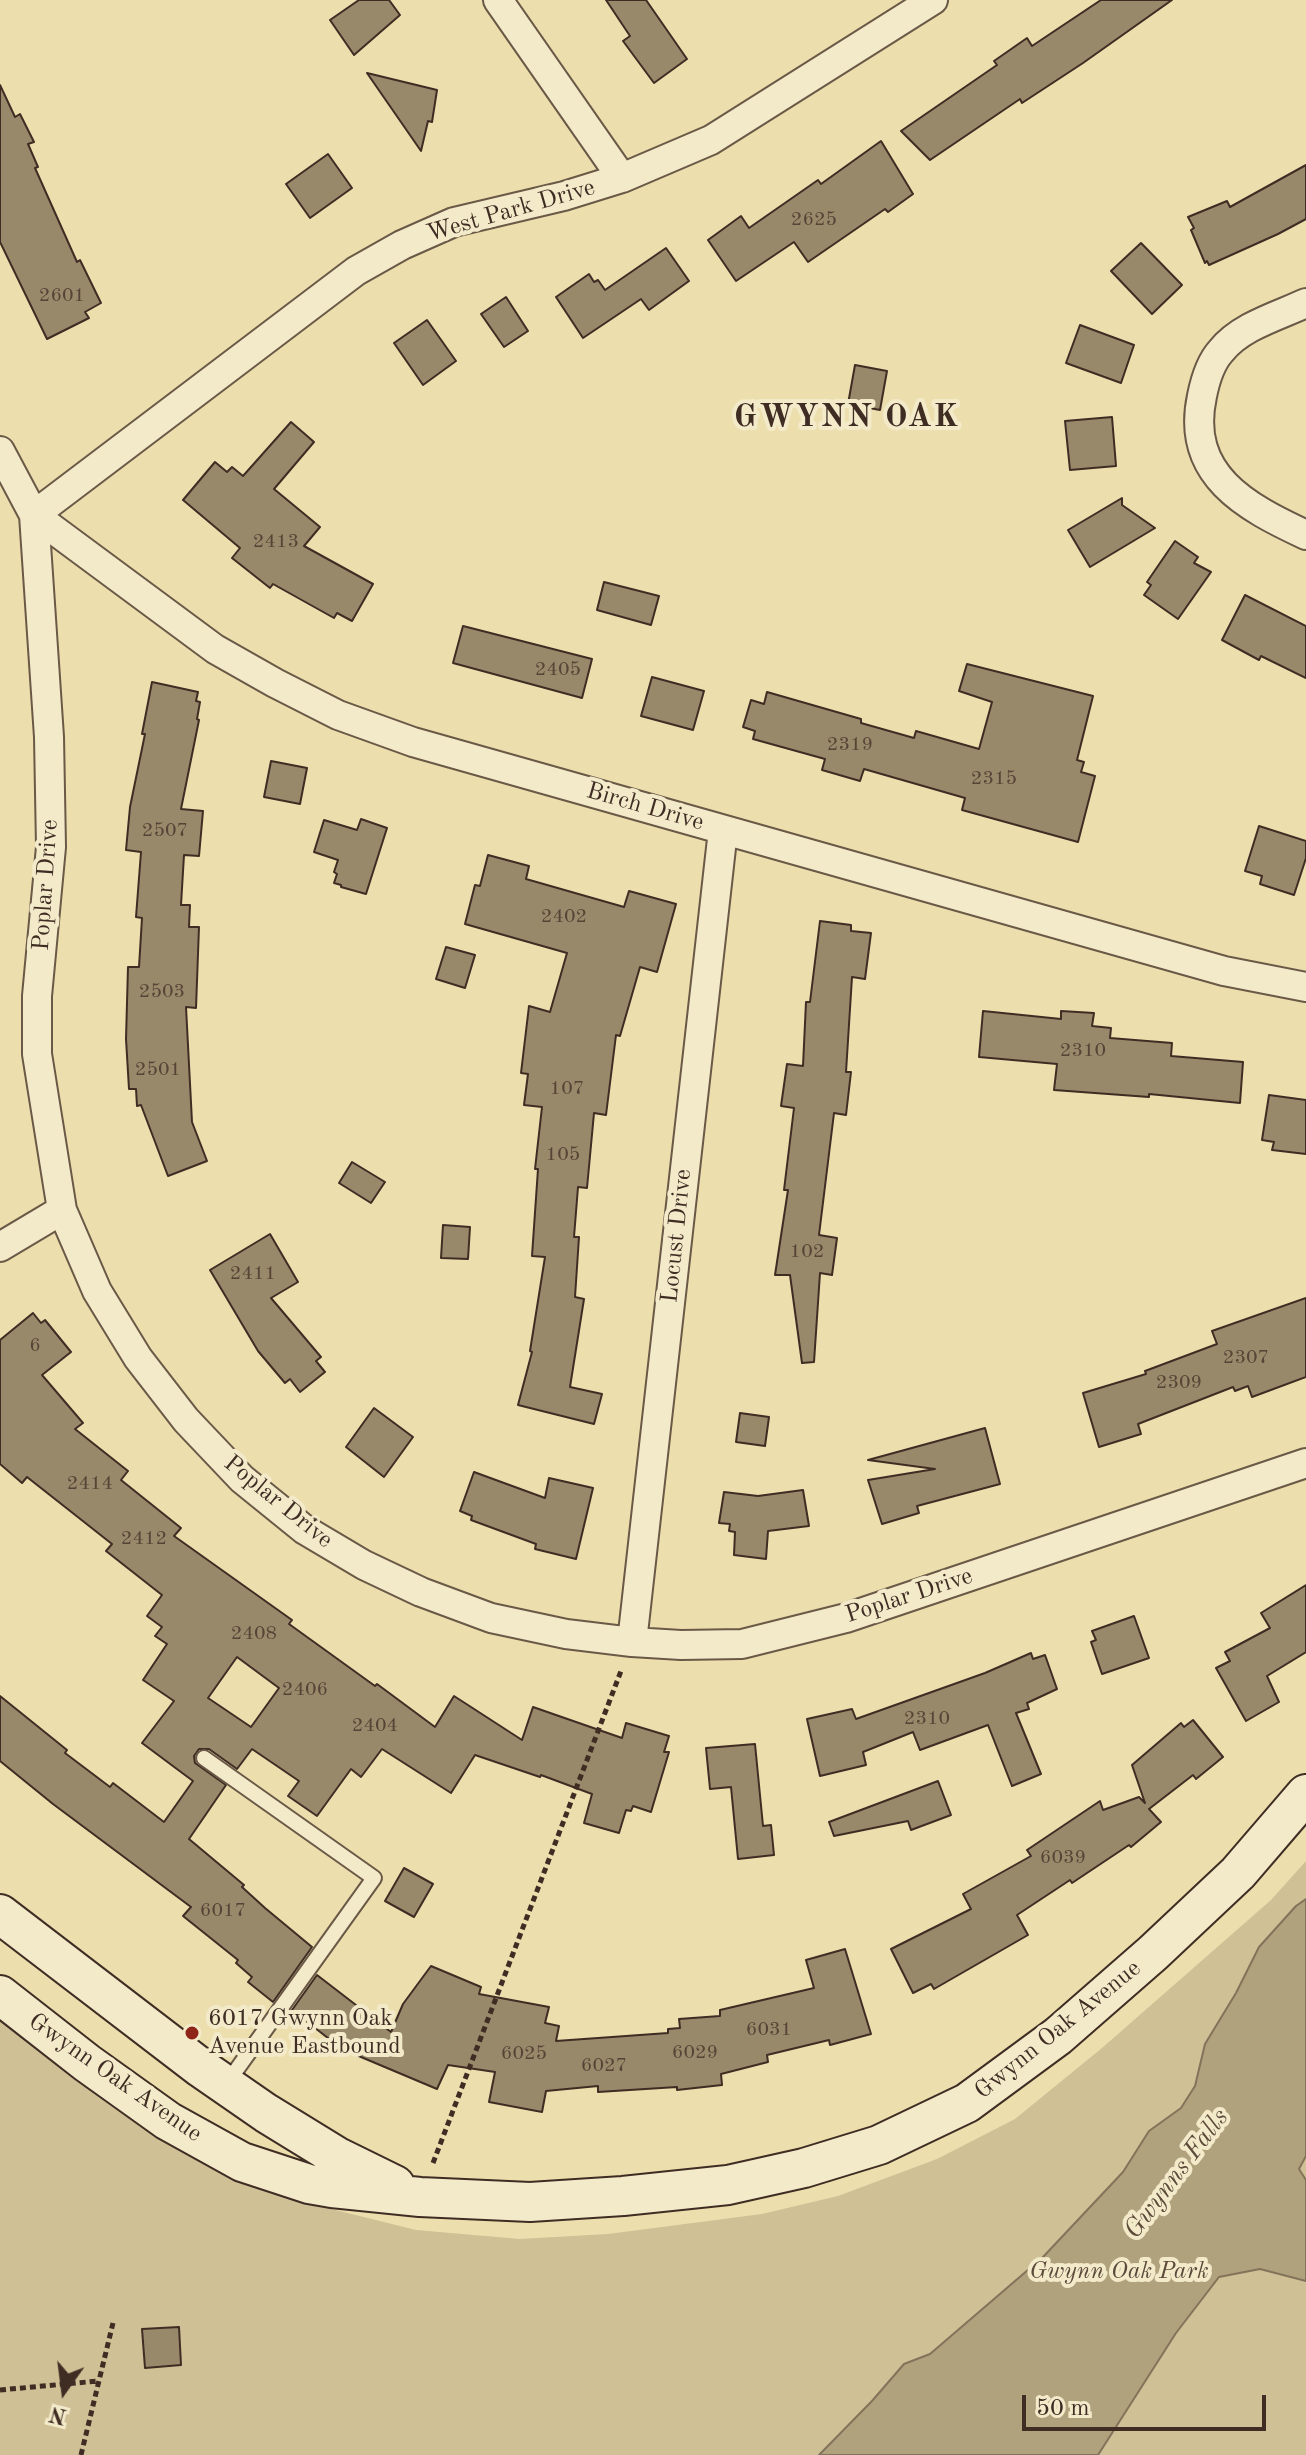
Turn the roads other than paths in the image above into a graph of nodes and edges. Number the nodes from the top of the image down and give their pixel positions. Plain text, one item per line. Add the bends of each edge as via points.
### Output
1 (498, 0) edge
2 (933, 0) edge
3 (622, 178) junction
4 (1306, 303) edge
5 (0, 451) edge
6 (34, 515) junction
7 (1306, 535) edge
8 (723, 830) junction
9 (1306, 987) edge
10 (62, 1210) junction
11 (0, 1247) edge
12 (1306, 1463) edge
13 (632, 1642) junction
14 (204, 1758) dead end
15 (1306, 1794) edge
16 (0, 1914) edge
17 (0, 1995) edge
18 (226, 2083) junction
19 (420, 2197) junction

1 - 3 street
2 - 3 street, West Park Drive via 711,140
3 - 6 street, West Park Drive via 454,222 356,271
4 - 7 street via 1243,332 1220,351 1199,411 1202,443 1216,475 1238,499
5 - 6 street, Poplar Drive
6 - 8 street, Birch Drive via 215,649 338,715 413,742
6 - 10 street, Poplar Drive via 51,847 37,1054
8 - 9 street, Birch Drive via 1224,971
8 - 13 street, Locust Drive
10 - 11 street
10 - 13 street, Poplar Drive via 97,1291 138,1358 186,1420 242,1479 305,1530 421,1592 491,1618
12 - 13 street, Poplar Drive via 846,1618 742,1644
14 - 18 lane via 374,1878
15 - 19 main road, Gwynn Oak Avenue via 1238,1873 1058,2036 967,2103 879,2145 728,2185 530,2202
16 - 18 main road, Gwynn Oak Avenue
17 - 19 main road, Gwynn Oak Avenue via 168,2121 242,2162 309,2184
18 - 19 main road, Gwynn Oak Avenue via 336,2156

